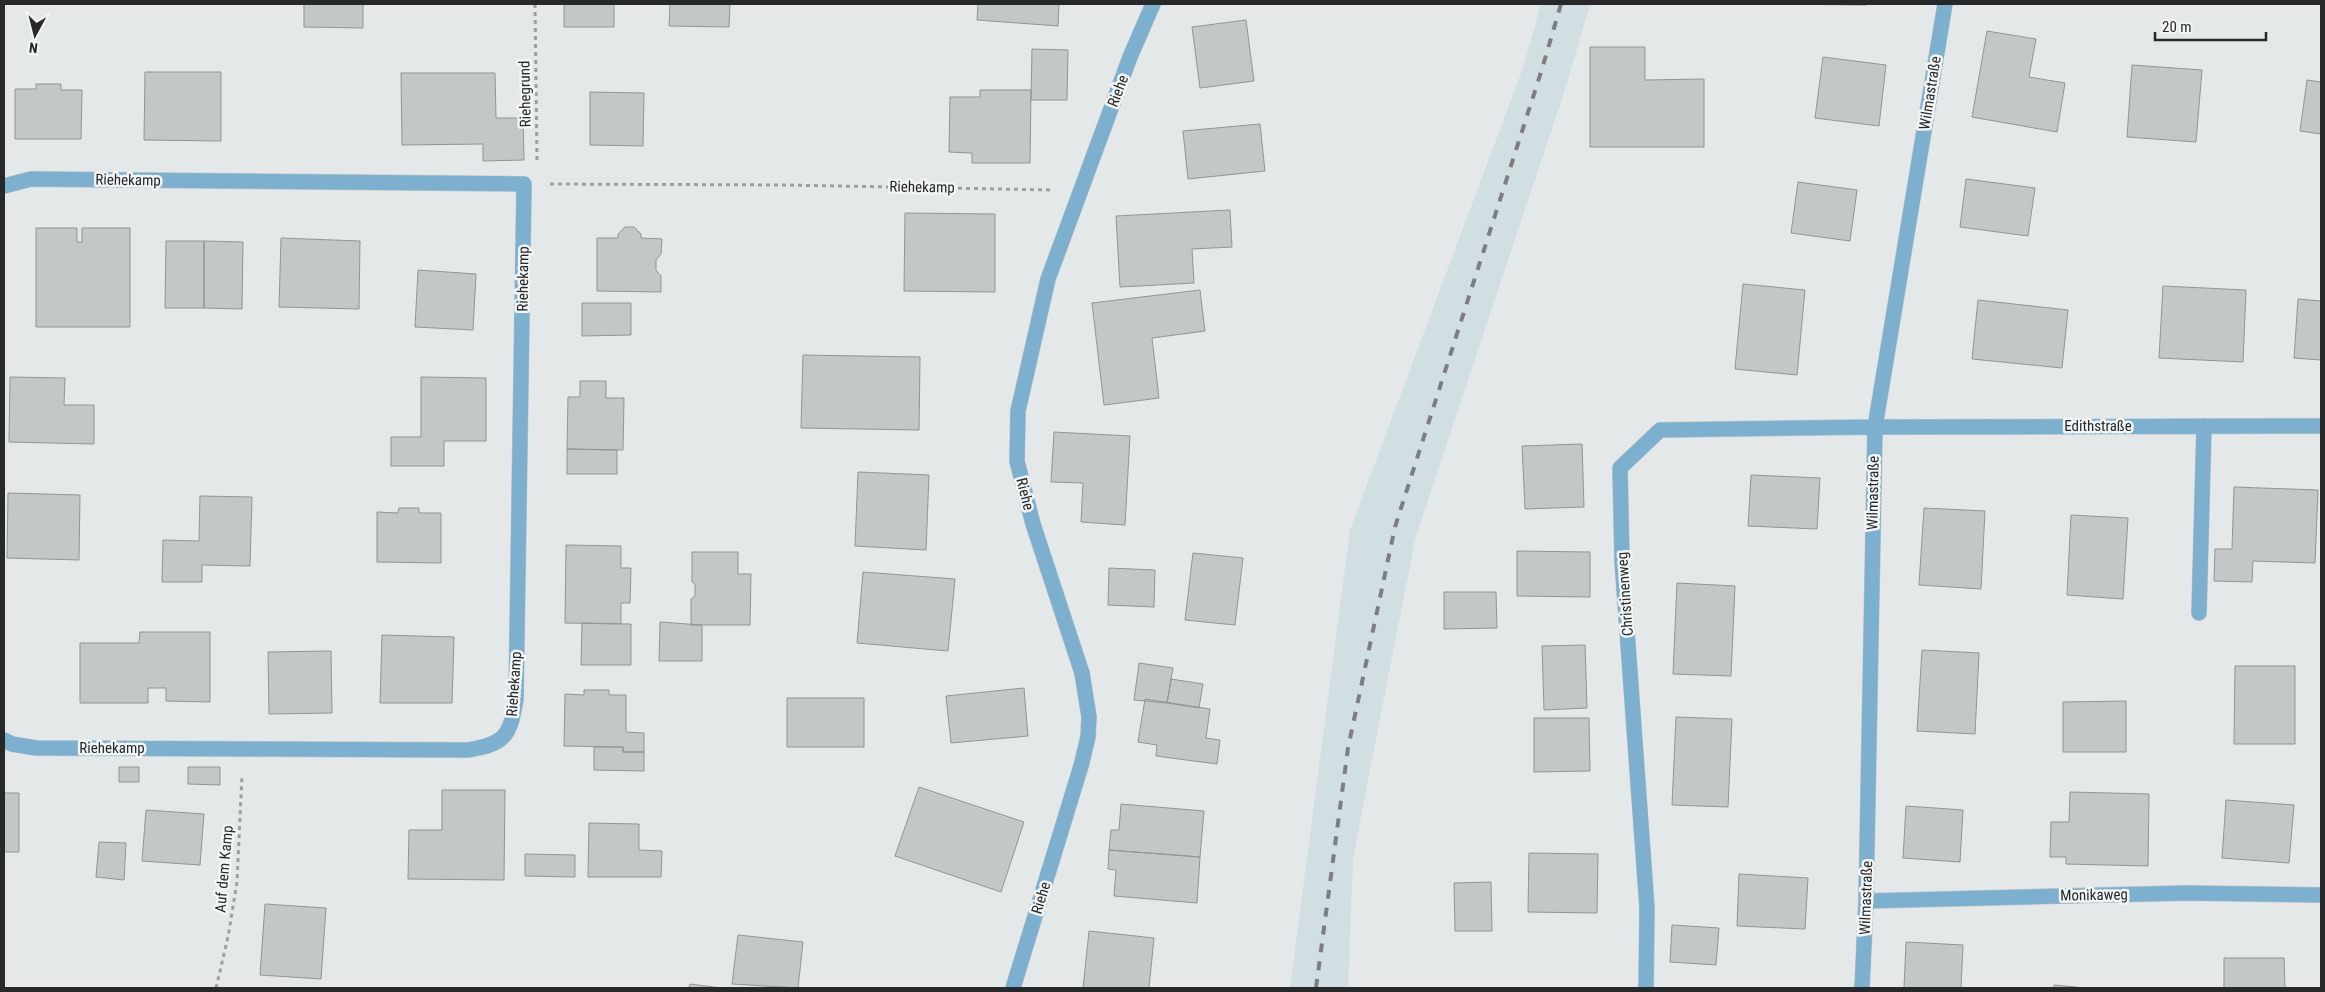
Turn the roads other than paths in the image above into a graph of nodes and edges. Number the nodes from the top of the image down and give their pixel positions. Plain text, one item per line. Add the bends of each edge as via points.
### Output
1 (1153, 4) edge
2 (1945, 4) edge
3 (4, 186) edge
4 (2204, 426) junction
5 (2321, 426) edge
6 (1875, 427) junction
7 (2199, 613) dead end
8 (4, 740) edge
9 (2321, 894) edge
10 (1866, 901) junction
11 (1013, 988) edge
12 (1646, 988) edge
13 (1862, 988) edge

1 - 11 street, Riehe via 1048,279 1018,411 1017,462 1033,524 1082,673 1089,716 1088,738
2 - 6 street, Wilmastraße
3 - 8 street, Riehekamp via 32,179 530,184 516,689 512,723 504,736 488,747 468,750 36,748
4 - 5 street, Edithstraße
4 - 6 street, Edithstraße
4 - 7 street
6 - 10 street, Wilmastraße
6 - 12 street, Christinenweg via 1660,430 1620,468 1622,561 1647,908
9 - 10 street, Monikaweg via 2187,893
10 - 13 street, Wilmastraße

